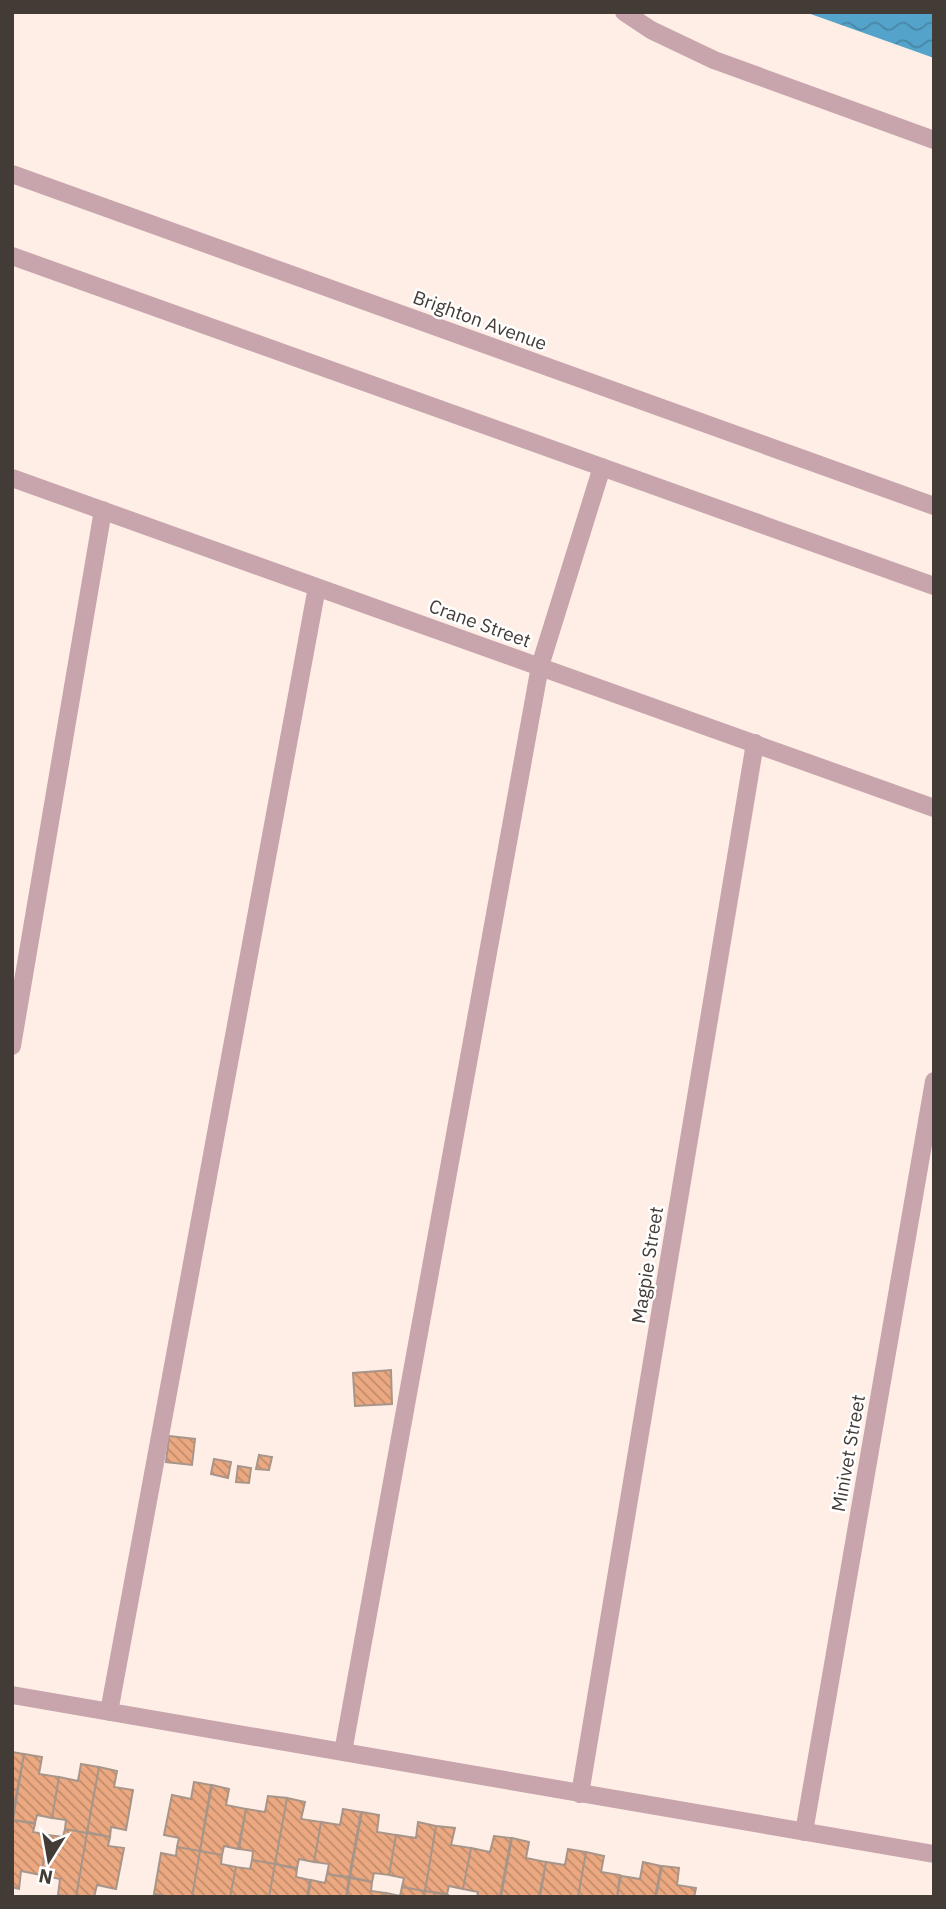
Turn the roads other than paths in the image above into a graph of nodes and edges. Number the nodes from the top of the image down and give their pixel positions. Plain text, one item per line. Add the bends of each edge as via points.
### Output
1 (624, 12) edge
2 (934, 140) edge
3 (12, 174) edge
4 (12, 256) edge
5 (602, 467) junction
6 (12, 478) edge
7 (934, 506) edge
8 (103, 510) junction
9 (934, 586) edge
10 (317, 587) junction
11 (540, 666) junction
12 (755, 743) junction
13 (934, 808) edge
14 (12, 1046) edge
15 (934, 1081) edge
16 (12, 1695) edge
17 (109, 1712) junction
18 (343, 1752) junction
19 (580, 1794) junction
20 (804, 1832) junction
21 (934, 1854) edge

1 - 2 street via 714,60
3 - 7 street, Brighton Avenue
4 - 5 street
5 - 9 street
5 - 11 street
6 - 8 street, Crane Street
8 - 10 street, Crane Street
8 - 14 street
10 - 11 street, Crane Street
10 - 17 street
11 - 12 street, Crane Street
11 - 18 street
12 - 13 street, Crane Street
12 - 19 street, Magpie Street
15 - 20 street, Minivet Street
16 - 17 street
17 - 18 street
18 - 19 street
19 - 20 street
20 - 21 street

